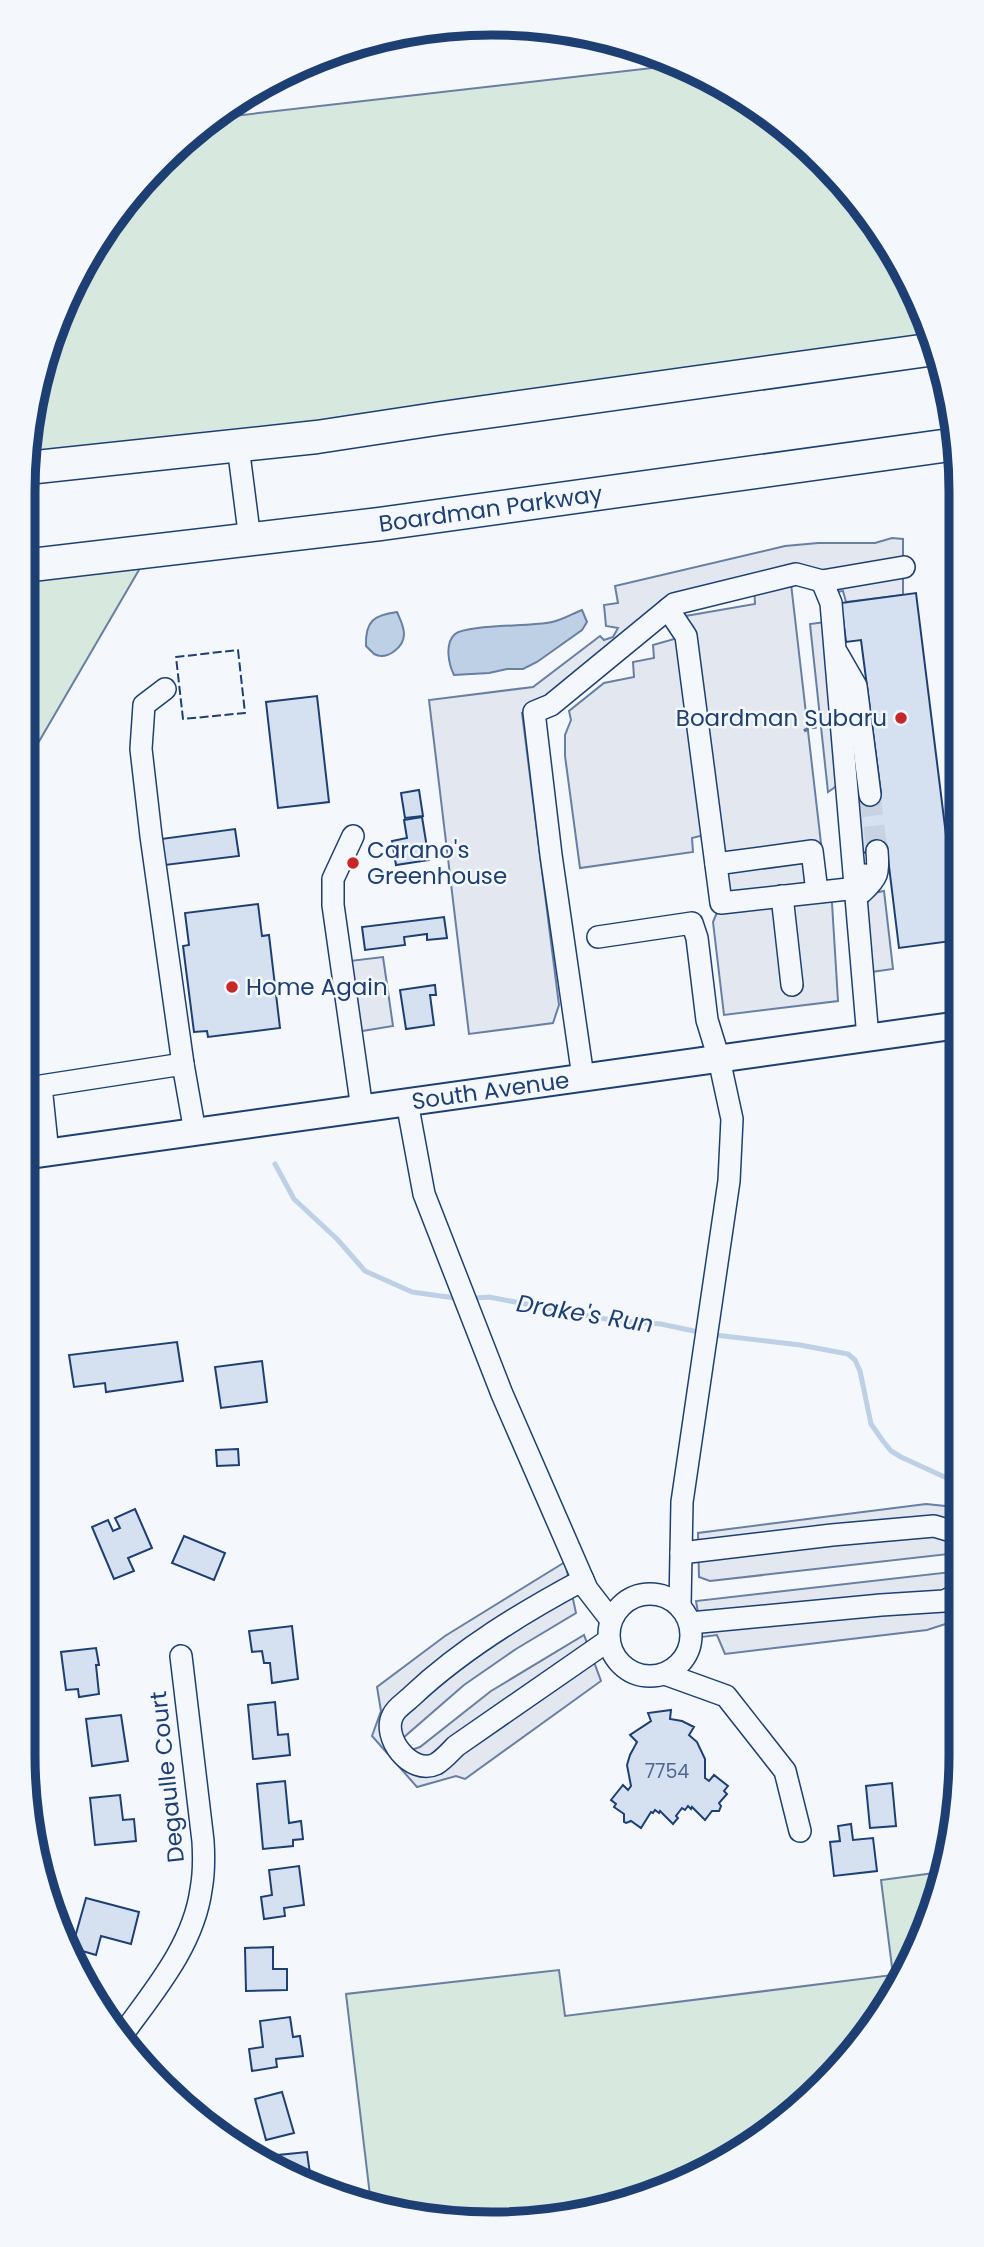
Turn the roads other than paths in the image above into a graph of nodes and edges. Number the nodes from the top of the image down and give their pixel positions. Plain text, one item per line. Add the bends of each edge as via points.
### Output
1 (926, 350) edge
2 (946, 445) edge
3 (238, 446) junction
4 (36, 467) edge
5 (250, 540) junction
6 (35, 565) edge
7 (904, 567) dead end
8 (822, 580) junction
9 (668, 609) junction
10 (835, 648) junction
11 (166, 689) dead end
12 (866, 796) tunnel mouth
13 (353, 836) dead end
14 (872, 851) tunnel mouth
15 (716, 864) junction
16 (817, 892) junction
17 (857, 892) junction
18 (782, 896) junction
19 (598, 937) dead end
20 (792, 985) dead end
21 (949, 1026) edge
22 (868, 1038) junction
23 (719, 1059) junction
24 (184, 1064) junction
25 (583, 1077) junction
26 (407, 1102) junction
27 (362, 1109) junction
28 (195, 1132) junction
29 (35, 1154) edge
30 (949, 1530) edge
31 (681, 1553) junction
32 (583, 1580) junction
33 (949, 1598) edge
34 (685, 1614) junction
35 (610, 1630) junction
36 (181, 1656) dead end
37 (665, 1674) junction
38 (800, 1831) dead end
39 (126, 2029) edge

1 - 3 highway
2 - 5 highway, Boardman Parkway
3 - 4 highway
3 - 5 street
5 - 6 highway, Boardman Parkway
7 - 8 street
8 - 9 street via 796,574
8 - 10 street via 831,603
9 - 15 street via 686,636
9 - 25 street via 551,705 534,712
10 - 12 street via 848,687
10 - 17 street
11 - 24 street via 144,705 141,749
13 - 27 street via 333,880 332,905
14 - 17 street via 878,872
15 - 16 street via 811,851
15 - 18 street via 721,903
16 - 17 street
16 - 18 street
17 - 22 street
18 - 20 street
19 - 23 street via 692,923 707,1020
21 - 22 main road, South Avenue
22 - 23 main road, South Avenue
23 - 25 main road, South Avenue
23 - 31 street via 732,1119 729,1181 682,1502
24 - 28 street
24 - 29 street via 41,1086
25 - 26 main road, South Avenue
26 - 27 main road, South Avenue
26 - 32 street via 424,1194 502,1394
27 - 28 main road, South Avenue
28 - 29 main road, South Avenue
30 - 31 street via 934,1526
31 - 34 street
32 - 35 street
32 - 35 street via 538,1604 437,1672 393,1714 389,1728 396,1745 416,1763 435,1764
33 - 34 street
34 - 35 street via 669,1598 642,1594 618,1608
34 - 37 street via 692,1636 690,1648 676,1668
35 - 37 street via 612,1653 619,1663 641,1676
36 - 39 street, Degaulle Court via 203,1841 201,1893 186,1939
37 - 38 street via 726,1696 785,1770

